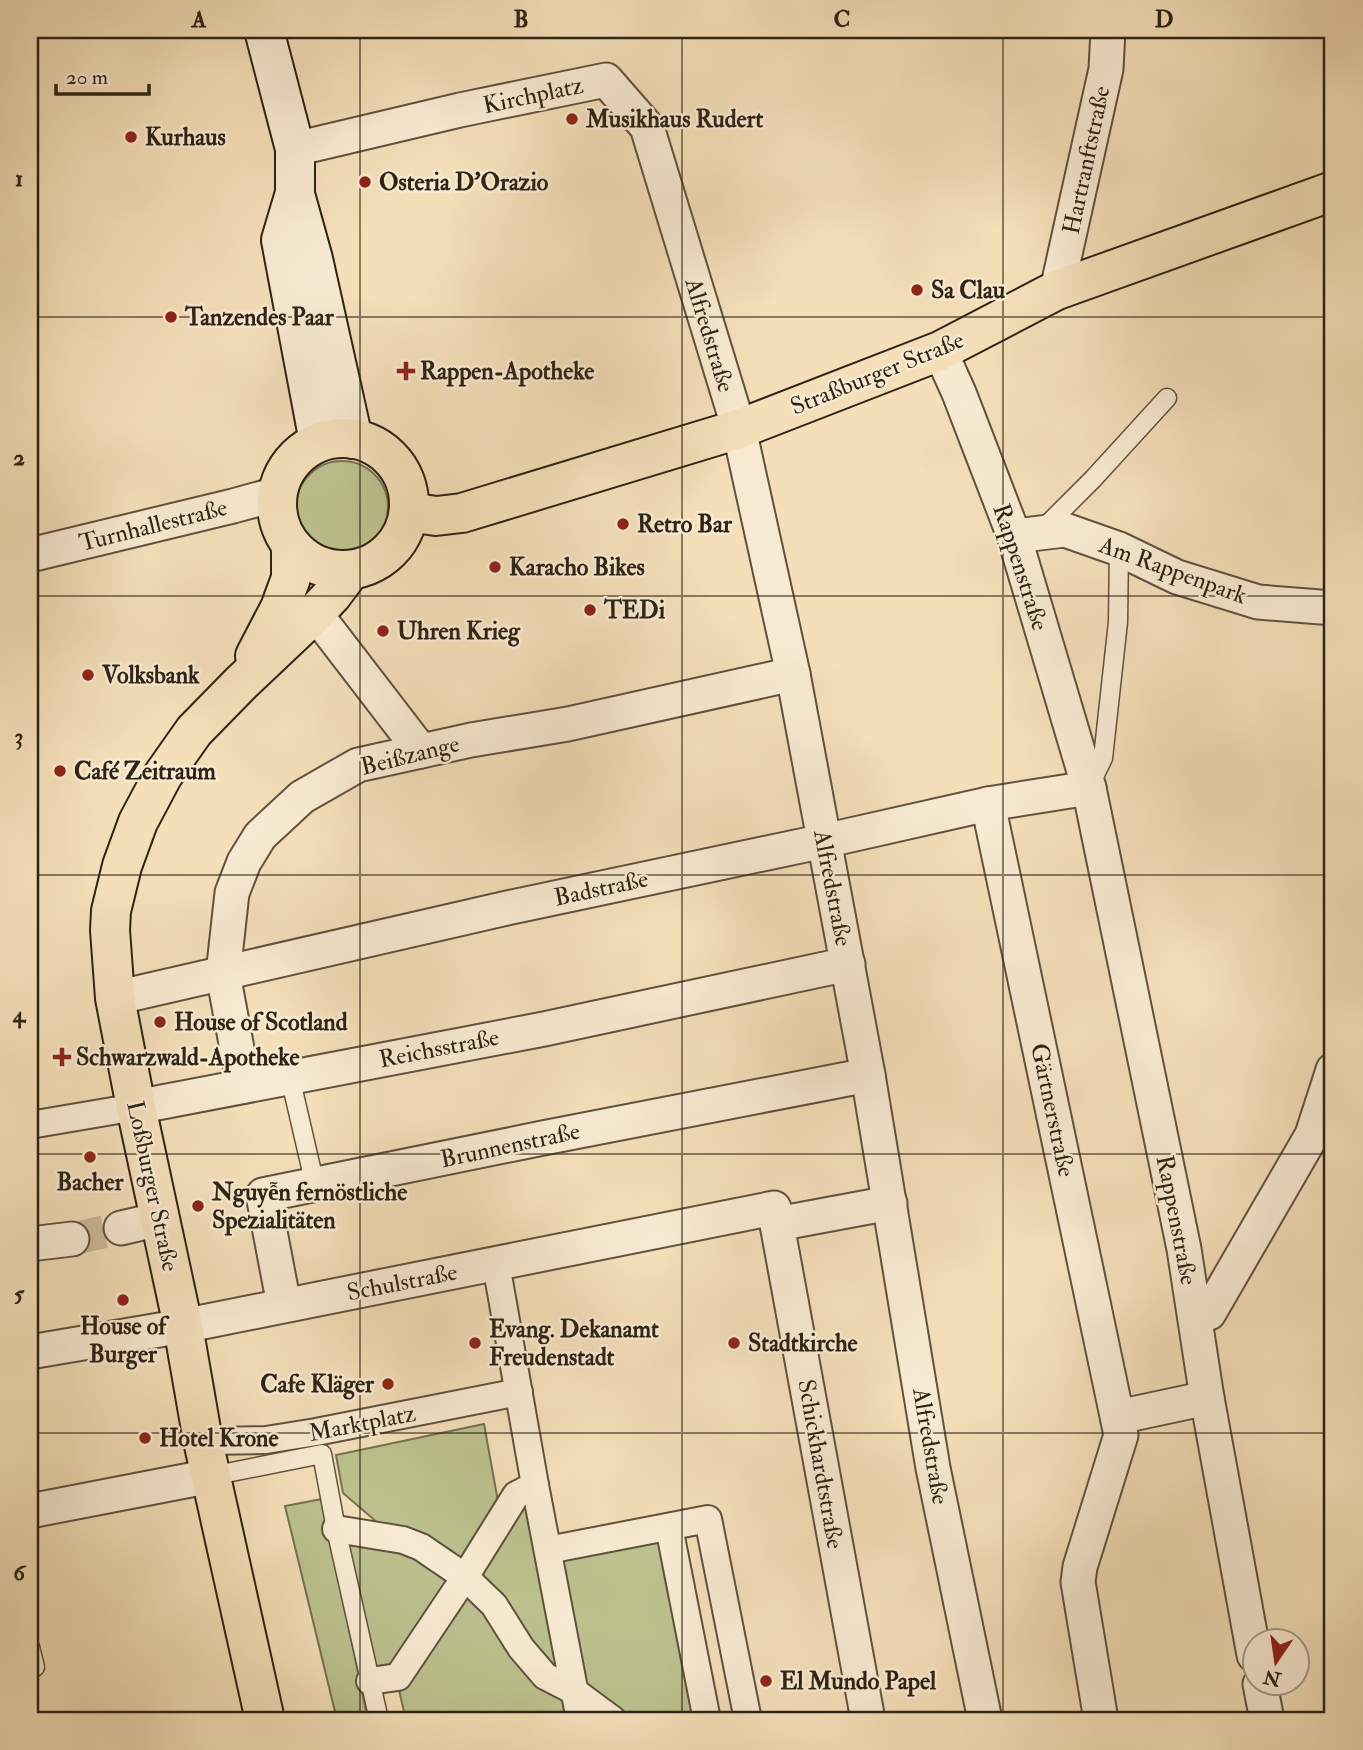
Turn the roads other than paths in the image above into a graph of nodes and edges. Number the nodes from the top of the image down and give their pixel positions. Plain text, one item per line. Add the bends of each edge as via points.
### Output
1 (264, 30) edge
2 (1108, 30) edge
3 (606, 80) joint
4 (295, 149) junction
5 (1333, 191) edge
6 (1057, 290) junction
7 (940, 351) junction
8 (1167, 398) dead end
9 (739, 429) junction
10 (336, 440) junction
11 (276, 494) junction
12 (409, 512) junction
13 (1027, 534) junction
14 (291, 547) junction
15 (1119, 549) junction
16 (30, 555) edge
17 (350, 571) junction
18 (1333, 608) edge
19 (315, 613) junction
20 (793, 674) junction
21 (241, 683) junction
22 (422, 751) junction
23 (1089, 788) junction
24 (988, 804) junction
25 (824, 841) junction
26 (848, 964) junction
27 (223, 974) junction
28 (116, 998) junction
29 (1333, 1070) edge
30 (868, 1075) junction
31 (290, 1077) junction
32 (244, 1086) junction
33 (136, 1107) junction
34 (30, 1125) edge
35 (1323, 1138) edge
36 (315, 1185) junction
37 (890, 1203) junction
38 (775, 1216) junction
39 (160, 1219) junction
40 (121, 1228) tunnel mouth
41 (72, 1239) tunnel mouth
42 (30, 1244) edge
43 (496, 1264) junction
44 (284, 1305) junction
45 (1195, 1317) junction
46 (183, 1326) junction
47 (30, 1352) edge
48 (519, 1392) junction
49 (1207, 1398) junction
50 (1118, 1417) junction
51 (207, 1459) junction
52 (535, 1485) junction
53 (30, 1511) edge
54 (669, 1527) junction
55 (336, 1530) junction
56 (548, 1550) junction
57 (465, 1577) junction
58 (1250, 1628) edge
59 (30, 1647) edge
60 (30, 1668) edge
61 (370, 1681) junction
62 (574, 1691) junction
63 (1263, 1698) edge
64 (265, 1720) edge
65 (379, 1720) edge
66 (580, 1720) edge
67 (613, 1720) edge
68 (707, 1720) edge
69 (748, 1720) edge
70 (868, 1720) edge
71 (985, 1720) edge
72 (1101, 1720) edge
73 (1267, 1720) edge

1 - 4 main road
2 - 6 street, Hartranftstraße via 1105,69
3 - 4 street, Kirchplatz
3 - 9 street, Alfredstraße via 647,127
4 - 10 main road via 295,193 313,258
5 - 6 main road, Straßburger Straße
6 - 7 main road, Straßburger Straße
7 - 9 main road, Straßburger Straße
7 - 13 street, Rappenstraße
8 - 13 lane via 1093,478
9 - 12 main road, Straßburger Straße via 462,513
9 - 20 street, Alfredstraße
10 - 11 main road via 304,450 281,477
10 - 12 main road via 370,443 384,452 405,479
11 - 14 main road via 281,531
11 - 16 street, Turnhallestraße
12 - 17 main road via 403,534 390,552 372,565
13 - 15 street, Am Rappenpark via 1065,530
13 - 23 street, Rappenstraße
14 - 17 main road via 318,566
14 - 21 main road, Loßburger Straße via 291,578 280,608
15 - 18 street, Am Rappenpark via 1177,577 1258,602
15 - 23 lane via 1118,622 1103,758
17 - 19 main road, Loßburger Straße
19 - 21 main road, Loßburger Straße
19 - 22 street
20 - 22 street, Beißzange
20 - 25 street, Alfredstraße
21 - 28 main road, Loßburger Straße via 194,731 138,822 111,911
22 - 27 street, Beißzange via 358,765 302,797 260,836 232,893
23 - 24 street, Badstraße
23 - 45 street, Rappenstraße
24 - 25 street, Badstraße
24 - 50 street, Gärtnerstraße
25 - 26 street, Alfredstraße
25 - 27 street, Badstraße
26 - 30 street, Alfredstraße
26 - 31 street, Reichsstraße
27 - 28 street, Badstraße
27 - 32 street, Beißzange
28 - 33 main road, Loßburger Straße
29 - 35 street
30 - 36 street, Brunnenstraße
30 - 37 street, Alfredstraße
31 - 32 street, Reichsstraße
31 - 36 lane
32 - 33 street, Reichsstraße
33 - 34 street, Reichsstraße
33 - 39 main road, Loßburger Straße
35 - 45 street via 1209,1313
36 - 44 street, Brunnenstraße via 263,1195
37 - 38 street, Schulstraße
37 - 71 street, Alfredstraße via 933,1468
38 - 43 street, Schulstraße
38 - 70 street, Schickhardtstraße
39 - 40 street
39 - 46 main road, Loßburger Straße
41 - 42 street
43 - 44 street, Schulstraße
43 - 48 street
44 - 46 street, Schulstraße
45 - 49 street, Rappenstraße
46 - 47 street, Schulstraße
46 - 51 main road, Loßburger Straße
48 - 51 street, Marktplatz via 266,1440
48 - 52 street
49 - 50 street
49 - 58 street, Rappenstraße
50 - 72 street, Gärtnerstraße via 1121,1435 1078,1582
51 - 53 street, Marktplatz
51 - 55 lane via 322,1454
51 - 64 main road, Loßburger Straße
52 - 56 street
52 - 57 street via 516,1495
54 - 56 street
54 - 68 street
54 - 69 street via 708,1519
55 - 57 street via 403,1540
55 - 61 lane
56 - 62 street
57 - 61 street via 398,1677
57 - 62 street via 494,1605 545,1676
59 - 60 lane via 35,1667
61 - 65 lane
62 - 66 street
62 - 67 street
63 - 73 street

